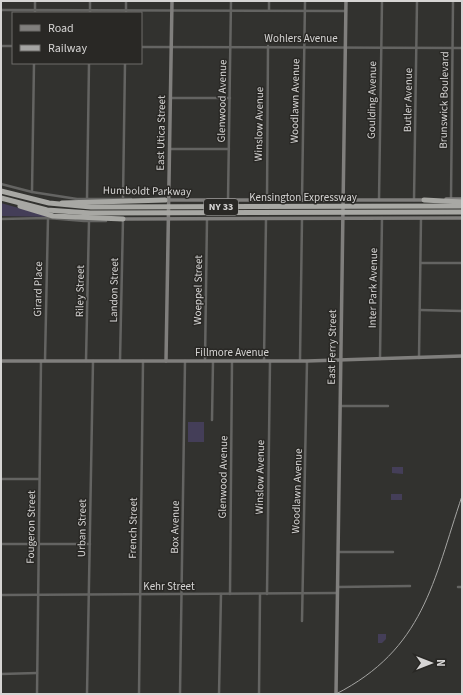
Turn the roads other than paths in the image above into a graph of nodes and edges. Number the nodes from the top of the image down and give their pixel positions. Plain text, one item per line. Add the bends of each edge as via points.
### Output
1 (35, 1) edge
2 (90, 1) edge
3 (126, 1) edge
4 (172, 1) edge
5 (231, 1) edge
6 (269, 1) edge
7 (305, 1) edge
8 (346, 1) edge
9 (382, 1) edge
10 (417, 1) edge
11 (453, 1) edge
12 (1, 10) edge
13 (172, 10) junction
14 (231, 10) junction
15 (269, 10) junction
16 (35, 11) edge
17 (305, 11) junction
18 (346, 11) junction
19 (90, 12) edge
20 (126, 12) edge
21 (1, 46) edge
22 (12, 46) edge
23 (231, 46) junction
24 (268, 46) junction
25 (304, 46) junction
26 (345, 46) junction
27 (142, 47) edge
28 (172, 47) junction
29 (381, 47) junction
30 (416, 47) junction
31 (453, 48) junction
32 (462, 48) edge
33 (34, 64) edge
34 (89, 64) edge
35 (126, 64) edge
36 (170, 98) junction
37 (230, 98) junction
38 (170, 149) junction
39 (229, 149) junction
40 (1, 184) edge
41 (1, 191) edge
42 (32, 192) junction
43 (1, 198) edge
44 (123, 198) junction
45 (87, 199) junction
46 (451, 199) junction
47 (462, 199) edge
48 (302, 200) junction
49 (379, 200) junction
50 (414, 200) junction
51 (424, 200) junction
52 (168, 201) junction
53 (228, 201) junction
54 (267, 201) junction
55 (343, 201) junction
56 (12, 202) junction
57 (462, 202) edge
58 (49, 203) junction
59 (462, 206) edge
60 (462, 212) edge
61 (343, 217) junction
62 (48, 218) junction
63 (169, 218) junction
64 (382, 218) junction
65 (421, 218) junction
66 (462, 218) edge
67 (1, 219) edge
68 (123, 219) junction
69 (207, 219) junction
70 (266, 219) junction
71 (302, 219) junction
72 (89, 221) junction
73 (421, 263) junction
74 (462, 263) edge
75 (420, 310) junction
76 (462, 311) edge
77 (462, 356) edge
78 (419, 358) junction
79 (380, 359) junction
80 (341, 360) junction
81 (1, 361) edge
82 (43, 361) junction
83 (86, 361) junction
84 (93, 361) junction
85 (120, 361) junction
86 (143, 361) junction
87 (166, 361) junction
88 (185, 361) junction
89 (205, 361) junction
90 (213, 361) junction
91 (232, 361) junction
92 (264, 361) junction
93 (270, 361) junction
94 (300, 361) junction
95 (307, 361) junction
96 (340, 406) junction
97 (388, 406) dead end
98 (212, 420) dead end
99 (1, 479) edge
100 (39, 479) junction
101 (1, 544) edge
102 (39, 544) junction
103 (90, 544) junction
104 (338, 552) junction
105 (393, 552) dead end
106 (410, 586) dead end
107 (337, 587) junction
108 (337, 593) junction
109 (38, 594) junction
110 (89, 594) junction
111 (140, 594) junction
112 (182, 594) junction
113 (221, 594) junction
114 (230, 594) junction
115 (260, 594) junction
116 (267, 594) junction
117 (303, 594) junction
118 (1, 595) edge
119 (302, 621) dead end
120 (37, 672) junction
121 (1, 674) edge
122 (37, 694) edge
123 (87, 694) edge
124 (139, 694) edge
125 (180, 694) edge
126 (219, 694) edge
127 (259, 694) edge
128 (336, 694) edge

1 - 16 street
2 - 19 street
3 - 20 street
4 - 13 street, East Utica Street
5 - 14 street, Glenwood Avenue
6 - 15 street
7 - 17 street, Woodlawn Avenue
8 - 18 street, East Ferry Street
9 - 29 street, Goulding Avenue
10 - 30 street, Butler Avenue
11 - 31 street, Brunswick Boulevard
12 - 16 street
13 - 14 street
13 - 20 street
13 - 28 street, East Utica Street
14 - 15 street
14 - 23 street, Glenwood Avenue
15 - 17 street
16 - 19 street
17 - 18 street
17 - 25 street, Woodlawn Avenue
18 - 26 street, East Ferry Street
19 - 20 street
21 - 22 street
23 - 24 street, Wohlers Avenue
23 - 28 street, Wohlers Avenue
23 - 37 street, Glenwood Avenue
24 - 25 street, Wohlers Avenue
24 - 54 street, Winslow Avenue
25 - 26 street, Wohlers Avenue
25 - 48 street, Woodlawn Avenue
26 - 29 street, Wohlers Avenue
26 - 55 street, East Ferry Street
27 - 28 street, Wohlers Avenue
28 - 36 street, East Utica Street
29 - 30 street, Wohlers Avenue
29 - 49 street, Goulding Avenue
30 - 31 street, Wohlers Avenue
30 - 50 street, Butler Avenue
31 - 32 street, Wohlers Avenue
31 - 46 street, Brunswick Boulevard
33 - 42 street
34 - 45 street
35 - 44 street
36 - 37 street
36 - 38 street, East Utica Street
37 - 39 street, Glenwood Avenue
38 - 39 street
38 - 52 street, East Utica Street
39 - 53 street, Glenwood Avenue
40 - 42 street, Humboldt Parkway
41 - 58 highway, Kensington Expressway / NY 33
42 - 45 street, Humboldt Parkway
43 - 56 highway, Kensington Expressway / NY 33
44 - 45 street, Humboldt Parkway
44 - 52 street, Humboldt Parkway
46 - 47 street, Humboldt Parkway
46 - 51 street, Humboldt Parkway
48 - 54 street, Humboldt Parkway
48 - 55 street, Humboldt Parkway
49 - 50 street, Humboldt Parkway
49 - 55 street, Humboldt Parkway
50 - 51 street, Humboldt Parkway
51 - 57 highway
52 - 53 street, Humboldt Parkway
52 - 58 highway
52 - 63 street, East Utica Street
53 - 54 street, Humboldt Parkway
55 - 61 street, East Ferry Street
56 - 60 highway, Kensington Expressway / NY 33 via 47,210 90,213
56 - 68 highway via 53,216
58 - 59 highway, Kensington Expressway / NY 33 via 90,207
61 - 64 street
61 - 71 street
61 - 80 street, East Ferry Street
62 - 67 street
62 - 72 street
62 - 82 street, Girard Place
63 - 68 street
63 - 69 street
63 - 87 street, East Utica Street
64 - 65 street
64 - 79 street, Inter Park Avenue
65 - 66 street
65 - 73 street
68 - 72 street
68 - 85 street, Landon Street
69 - 70 street
69 - 89 street, Woeppel Street
70 - 71 street
70 - 92 street
71 - 94 street
72 - 83 street, Riley Street
73 - 74 street
73 - 75 street
75 - 76 street
75 - 78 street
77 - 78 street, Fillmore Avenue
78 - 79 street, Fillmore Avenue
79 - 80 street, Fillmore Avenue
80 - 95 street, Fillmore Avenue
80 - 96 street, East Ferry Street
81 - 82 street, Fillmore Avenue
82 - 83 street, Fillmore Avenue
82 - 100 street, Fougeron Street
83 - 84 street, Fillmore Avenue
84 - 85 street, Fillmore Avenue
84 - 103 street, Urban Street
85 - 86 street, Fillmore Avenue
86 - 87 street, Fillmore Avenue
86 - 111 street, French Street
87 - 88 street, Fillmore Avenue
88 - 89 street, Fillmore Avenue
88 - 112 street, Box Avenue
89 - 90 street, Fillmore Avenue
90 - 91 street, Fillmore Avenue
90 - 98 street
91 - 92 street, Fillmore Avenue
91 - 114 street, Glenwood Avenue
92 - 93 street, Fillmore Avenue
93 - 94 street, Fillmore Avenue
93 - 116 street, Winslow Avenue
94 - 95 street, Fillmore Avenue
95 - 117 street, Woodlawn Avenue
96 - 97 street
96 - 104 street, East Ferry Street
99 - 100 street
100 - 102 street, Fougeron Street
101 - 102 street
102 - 103 street
102 - 109 street, Fougeron Street
103 - 110 street, Urban Street
104 - 105 street
104 - 107 street, East Ferry Street
106 - 107 street
107 - 108 street, East Ferry Street
108 - 117 street, Kehr Street
108 - 128 street, East Ferry Street
109 - 110 street, Kehr Street
109 - 118 street, Kehr Street
109 - 120 street, Fougeron Street
110 - 111 street, Kehr Street
110 - 123 street, Urban Street
111 - 112 street, Kehr Street
111 - 124 street, French Street
112 - 113 street, Kehr Street
112 - 125 street, Box Avenue
113 - 114 street, Kehr Street
113 - 126 street
114 - 115 street, Kehr Street
115 - 116 street, Kehr Street
115 - 127 street
116 - 117 street, Kehr Street
117 - 119 street, Woodlawn Avenue
120 - 121 street
120 - 122 street, Fougeron Street

